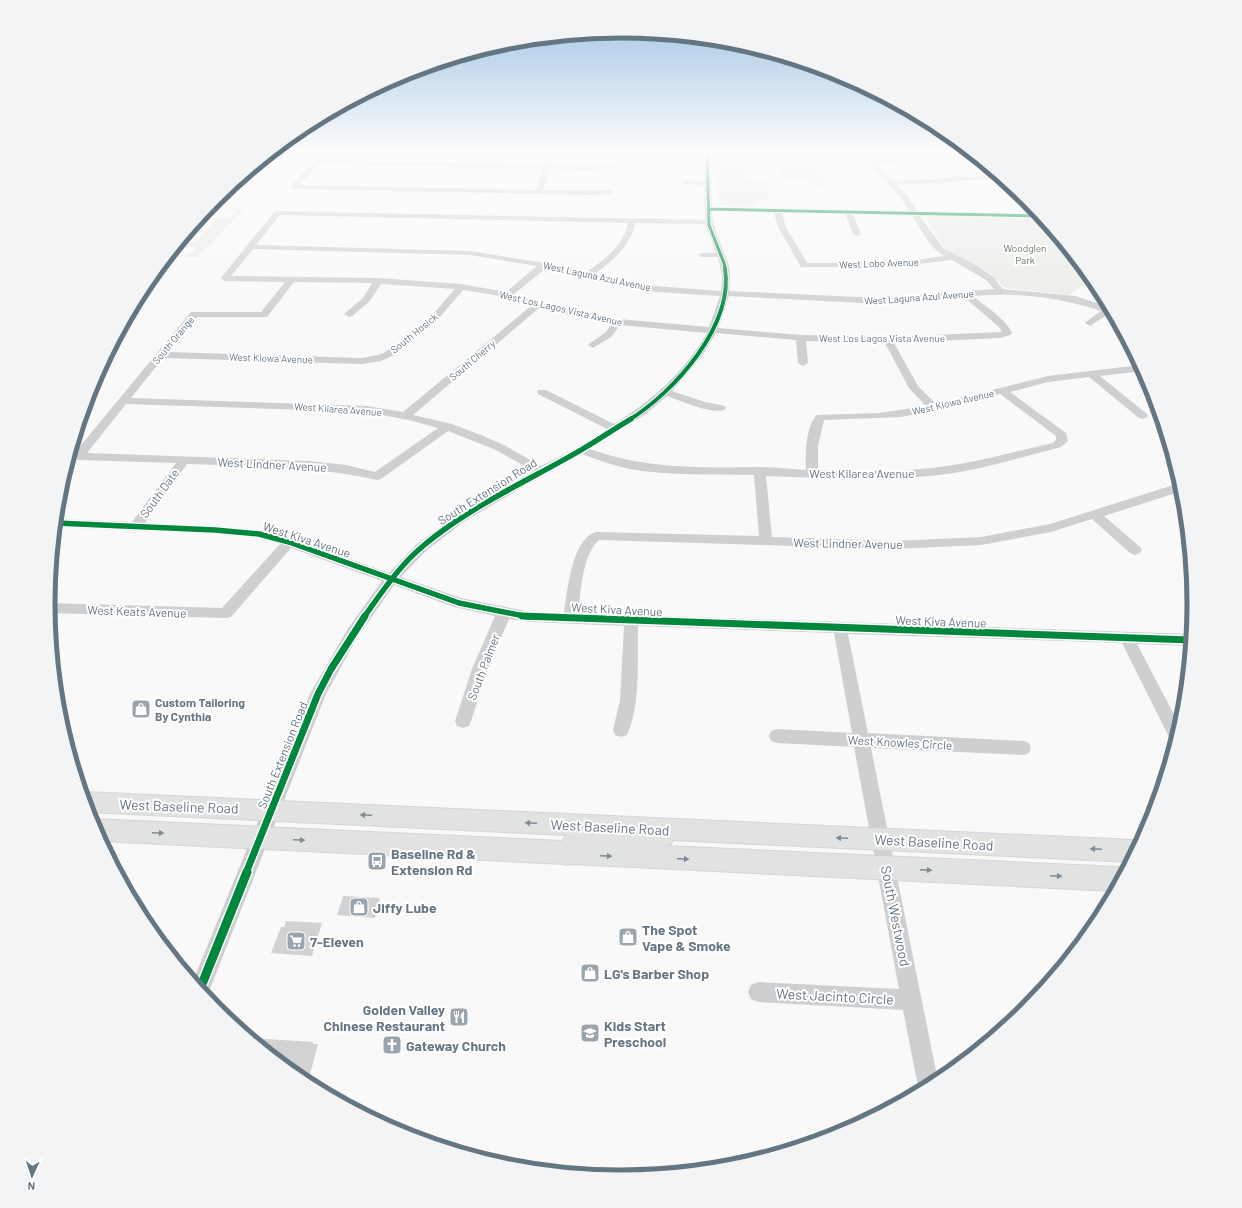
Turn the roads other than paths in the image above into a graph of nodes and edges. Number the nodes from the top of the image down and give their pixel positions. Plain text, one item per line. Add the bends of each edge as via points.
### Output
1 (708, 209) edge
2 (755, 209) edge
3 (912, 209) edge
4 (981, 209) edge
5 (777, 210) junction
6 (848, 212) junction
7 (916, 213) junction
8 (985, 214) junction
9 (1032, 216) edge
10 (632, 220) junction
11 (709, 222) junction
12 (857, 234) dead end
13 (251, 247) junction
14 (721, 255) junction
15 (702, 256) dead end
16 (953, 257) junction
17 (544, 265) junction
18 (589, 275) junction
19 (292, 279) junction
20 (378, 281) junction
21 (461, 287) junction
22 (1001, 291) junction
23 (725, 293) junction
24 (965, 294) junction
25 (508, 295) junction
26 (537, 305) junction
27 (1103, 308) edge
28 (1106, 313) edge
29 (350, 314) dead end
30 (618, 322) junction
31 (1090, 323) dead end
32 (713, 330) junction
33 (801, 338) junction
34 (888, 340) junction
35 (593, 345) dead end
36 (160, 355) junction
37 (381, 358) joint
38 (803, 363) dead end
39 (1136, 369) edge
40 (1090, 373) junction
41 (1002, 391) junction
42 (542, 392) dead end
43 (665, 392) junction
44 (122, 401) junction
45 (721, 408) dead end
46 (934, 408) junction
47 (406, 415) junction
48 (1143, 416) dead end
49 (448, 426) junction
50 (615, 429) junction
51 (581, 450) junction
52 (78, 456) joint
53 (184, 460) junction
54 (541, 471) junction
55 (760, 472) junction
56 (812, 473) junction
57 (1175, 489) edge
58 (1095, 515) junction
59 (61, 523) edge
60 (135, 527) junction
61 (766, 541) junction
62 (289, 542) junction
63 (1136, 550) dead end
64 (391, 579) junction
65 (55, 608) edge
66 (504, 613) junction
67 (570, 618) junction
68 (631, 621) junction
69 (840, 629) junction
70 (1126, 637) junction
71 (1186, 640) edge
72 (463, 721) dead end
73 (1173, 728) edge
74 (621, 730) dead end
75 (777, 736) dead end
76 (861, 740) junction
77 (1023, 748) dead end
78 (91, 802) edge
79 (271, 810) junction
80 (102, 830) edge
81 (693, 831) junction
82 (260, 838) junction
83 (881, 840) junction
84 (1130, 851) edge
85 (568, 854) junction
86 (887, 868) junction
87 (1115, 879) edge
88 (202, 984) edge
89 (758, 992) dead end
90 (911, 1000) junction
91 (927, 1080) edge

1 - 11 street, South Extension Road
2 - 5 street
3 - 7 street
4 - 8 street
5 - 6 street
5 - 16 street, West Lobo Avenue via 782,227 804,266 892,264
6 - 7 street
6 - 12 street
7 - 8 street
7 - 16 street via 934,243 940,250
8 - 9 street
10 - 11 street
10 - 13 street via 558,223 278,213
10 - 18 street via 628,236 620,249
11 - 14 street, South Extension Road
13 - 17 street, West Laguna Azul Avenue via 463,253
13 - 19 street, West Los Lagos Vista Avenue via 225,278
14 - 15 street
14 - 23 street, South Extension Road via 726,276
16 - 22 street via 989,278
17 - 18 street, West Laguna Azul Avenue
17 - 25 street
18 - 23 street, West Laguna Azul Avenue via 656,289
19 - 20 street, West Los Lagos Vista Avenue
19 - 36 street, South Orange via 264,315 194,314
20 - 21 street, West Los Lagos Vista Avenue
20 - 29 street via 366,300
21 - 25 street, West Los Lagos Vista Avenue
21 - 37 street, South Hosick via 430,322
22 - 24 street, West Laguna Azul Avenue
22 - 27 street, West Laguna Azul Avenue via 1050,295
23 - 24 street, West Laguna Azul Avenue via 880,301
23 - 32 street, South Extension Road
24 - 34 street, West Los Lagos Vista Avenue via 1002,325 1007,333
25 - 26 street, West Los Lagos Vista Avenue
26 - 30 street, West Los Lagos Vista Avenue
26 - 47 street, South Cherry
28 - 31 street
30 - 32 street, West Los Lagos Vista Avenue
30 - 35 street via 608,335
32 - 33 street, West Los Lagos Vista Avenue
32 - 43 street, South Extension Road via 701,351
33 - 34 street, West Los Lagos Vista Avenue
33 - 38 street
34 - 46 street via 914,388
36 - 37 street, West Kiowa Avenue via 362,361
36 - 44 street, South Orange
39 - 40 street, West Kiowa Avenue
40 - 41 street, West Kiowa Avenue via 1048,379
40 - 48 street
41 - 46 street, West Kiowa Avenue
41 - 56 street, West Kilarea Avenue via 1062,435 1062,441 1057,445 1004,459 931,472 860,475
42 - 50 street
43 - 45 street via 703,405
43 - 50 street, South Extension Road via 642,412
44 - 47 street, West Kilarea Avenue via 359,408
44 - 52 street, South Orange
46 - 56 street, West Kiowa Avenue via 879,416 821,417 818,420 812,447
47 - 49 street, West Kilarea Avenue
49 - 53 street, West Lindner Avenue via 377,476 309,465
49 - 54 street, West Kilarea Avenue via 487,440
50 - 51 street, South Extension Road
51 - 54 street, South Extension Road
51 - 55 street, West Kilarea Avenue via 629,465 661,469
52 - 53 street, West Lindner Avenue
53 - 60 street, South Date
54 - 64 street, South Extension Road via 462,518 422,547
55 - 56 street, West Kilarea Avenue
55 - 61 street
57 - 58 street, West Lindner Avenue
58 - 61 street, West Lindner Avenue via 1051,528 981,541 895,545
58 - 63 street
59 - 60 street, West Kiva Avenue
60 - 62 street, West Kiva Avenue via 259,534
61 - 67 street, West Lindner Avenue via 596,536 589,542 578,568
62 - 64 street, West Kiva Avenue
62 - 65 street, West Keats Avenue via 226,613
64 - 66 street, West Kiva Avenue via 459,603
64 - 79 street, South Extension Road via 352,634 318,694
66 - 67 street, West Kiva Avenue via 530,617
66 - 72 street, South Palmer via 480,669
67 - 68 street, West Kiva Avenue
68 - 69 street, West Kiva Avenue
68 - 74 street via 628,700
69 - 70 street, West Kiva Avenue
69 - 76 street, South Westwood
70 - 71 street, West Kiva Avenue
70 - 73 street
75 - 76 street, West Knowles Circle
76 - 77 street, West Knowles Circle
76 - 83 street, South Westwood
78 - 79 main road, West Baseline Road
81 -> 79 main road, West Baseline Road
79 - 82 street, South Extension Road
80 -> 82 main road
83 -> 81 main road, West Baseline Road
81 - 85 main road via 640,841 583,839 573,844
82 -> 85 main road
82 - 88 street, South Extension Road
84 -> 83 main road, West Baseline Road
83 - 86 street, South Westwood
85 -> 86 main road
86 -> 87 main road
86 - 90 street, South Westwood
89 - 90 street, West Jacinto Circle
90 - 91 street, South Westwood

